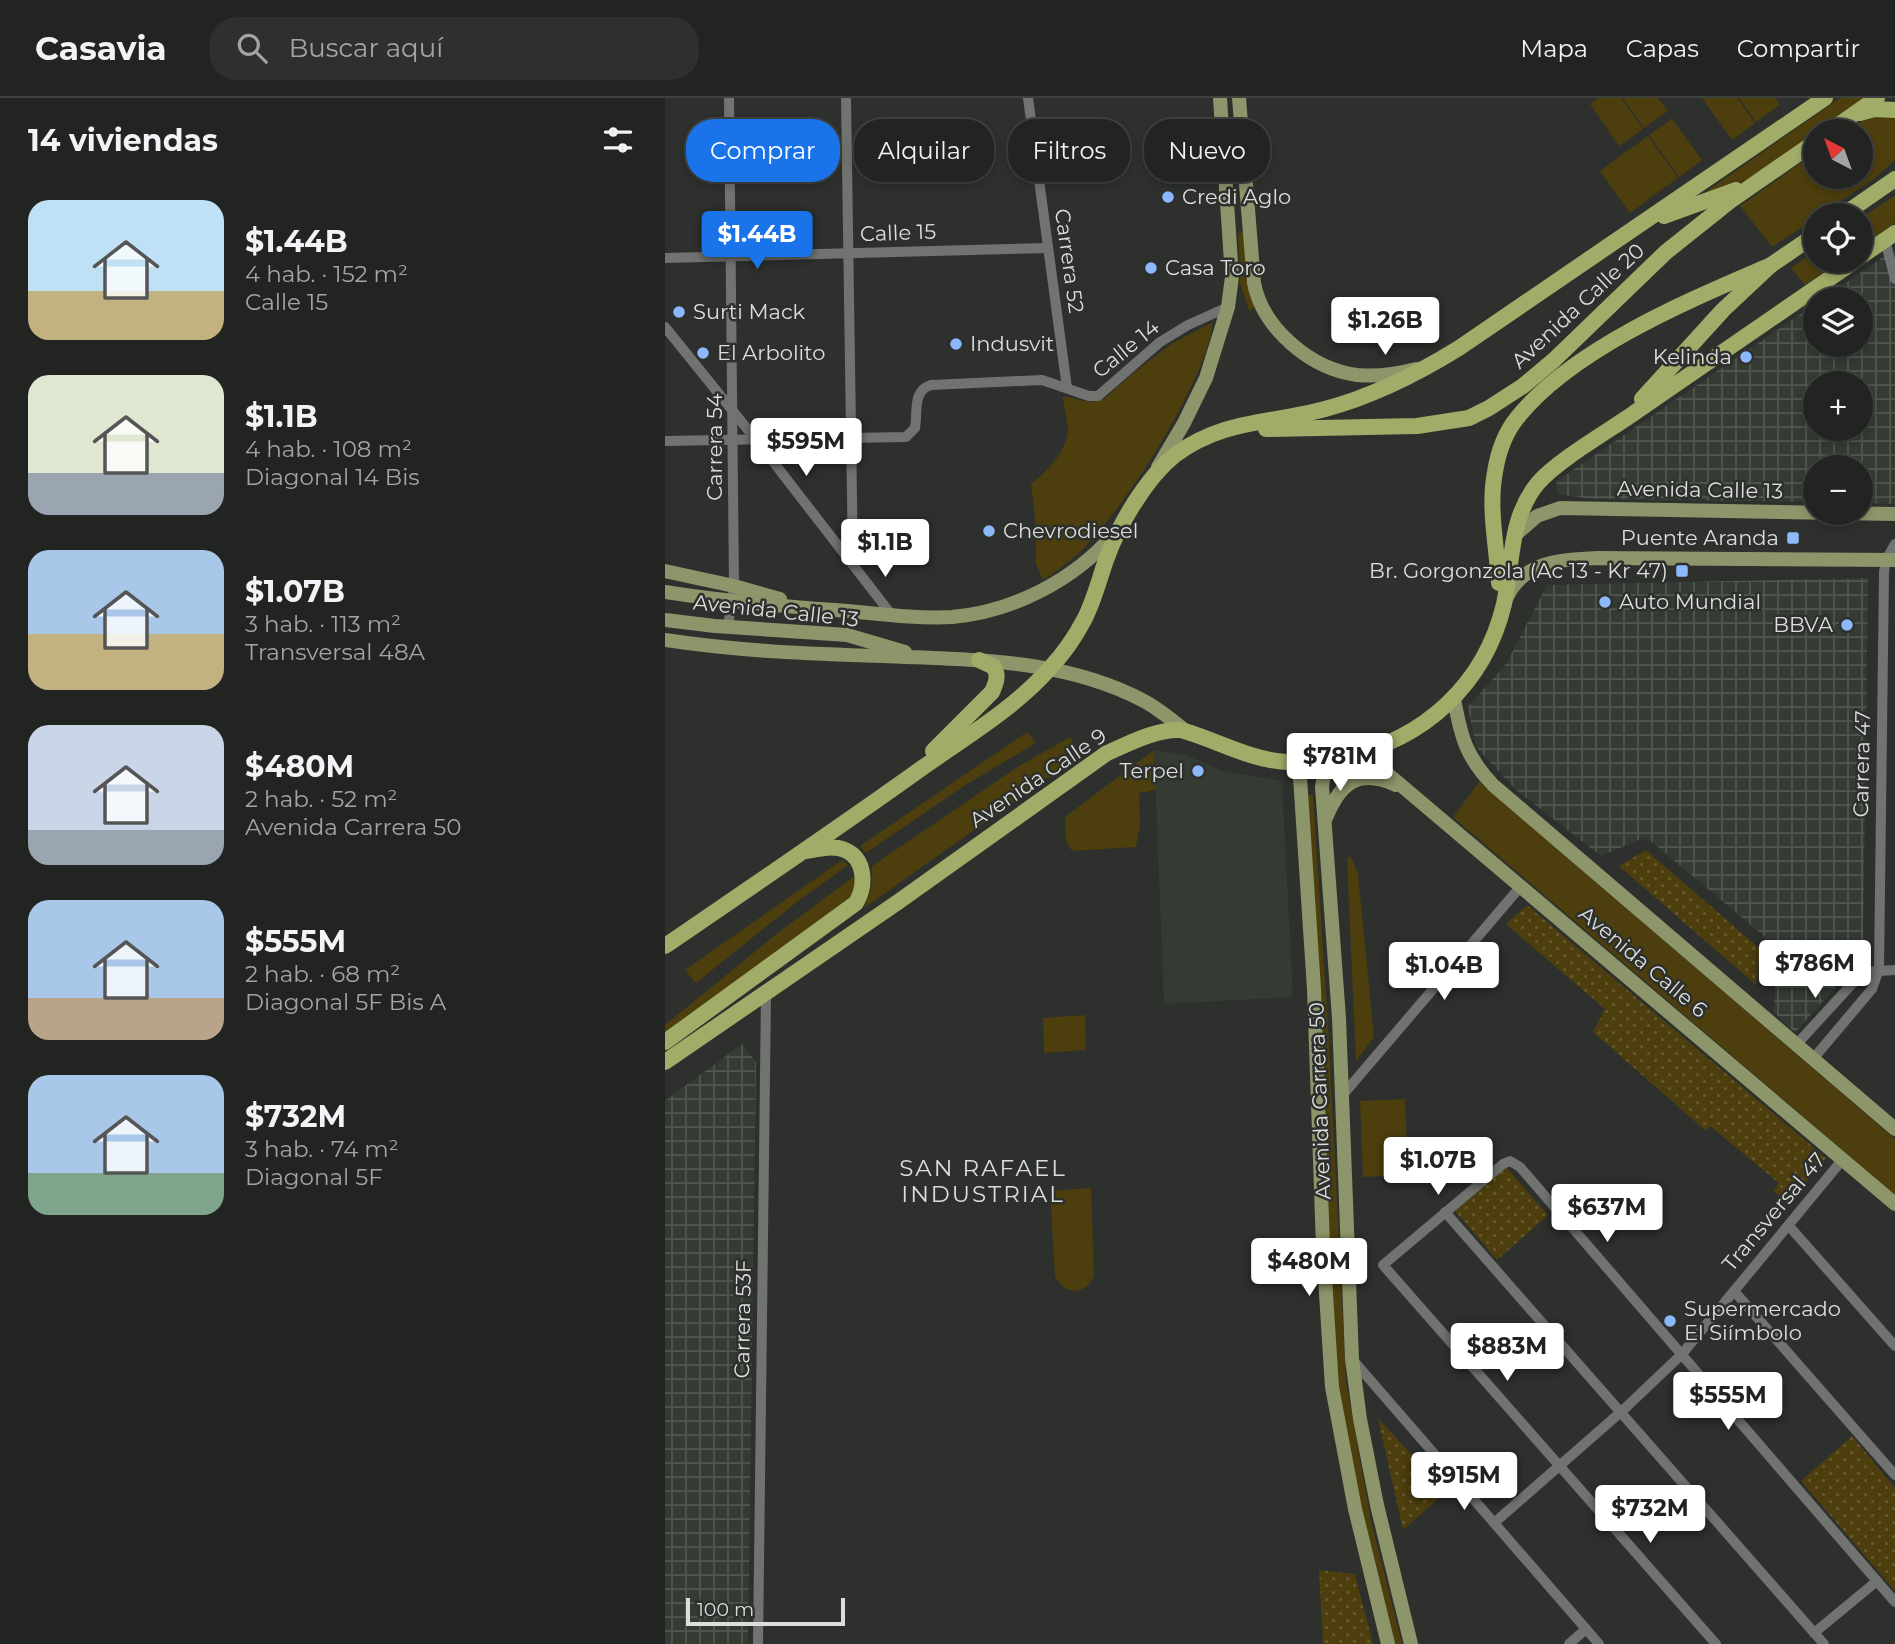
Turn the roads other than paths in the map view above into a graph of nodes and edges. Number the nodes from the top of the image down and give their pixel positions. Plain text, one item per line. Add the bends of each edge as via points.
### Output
1 (729, 98) edge
2 (846, 98) edge
3 (1028, 98) edge
4 (1220, 98) edge
5 (1239, 98) edge
6 (1825, 98) edge
7 (1877, 98) edge
8 (1895, 110) edge
9 (1854, 114) junction
10 (1847, 119) edge
11 (1803, 150) edge
12 (1895, 170) edge
13 (1895, 179) edge
14 (1758, 182) junction
15 (1864, 201) junction
16 (1861, 203) edge
17 (1641, 225) junction
18 (1890, 237) edge
19 (1803, 243) edge
20 (1048, 248) junction
21 (1873, 248) edge
22 (848, 253) junction
23 (731, 256) junction
24 (665, 258) edge
25 (1771, 265) junction
26 (1838, 273) edge
27 (1895, 279) edge
28 (1228, 307) junction
29 (665, 327) edge
30 (1443, 358) junction
31 (1067, 388) junction
32 (734, 413) junction
33 (851, 439) junction
34 (665, 441) edge
35 (734, 441) junction
36 (757, 441) junction
37 (1593, 442) junction
38 (1146, 486) junction
39 (1895, 514) edge
40 (1123, 524) junction
41 (1514, 537) junction
42 (1895, 544) edge
43 (1891, 560) edge
44 (853, 563) junction
45 (665, 571) edge
46 (665, 592) edge
47 (733, 593) junction
48 (1502, 609) junction
49 (891, 614) junction
50 (665, 620) edge
51 (728, 627) junction
52 (665, 640) edge
53 (923, 658) junction
54 (979, 660) junction
55 (1049, 669) junction
56 (1454, 699) junction
57 (1187, 732) junction
58 (1363, 752) junction
59 (1326, 760) junction
60 (1299, 762) junction
61 (897, 786) junction
62 (1408, 790) junction
63 (1324, 823) junction
64 (802, 852) junction
65 (1521, 886) junction
66 (665, 946) edge
67 (1879, 969) junction
68 (1895, 970) edge
69 (766, 994) junction
70 (665, 1042) edge
71 (1796, 1045) junction
72 (1812, 1059) junction
73 (665, 1062) edge
74 (1341, 1097) junction
75 (1895, 1129) edge
76 (1843, 1159) junction
77 (1895, 1204) edge
78 (1445, 1212) junction
79 (1789, 1226) junction
80 (1734, 1291) junction
81 (1895, 1346) edge
82 (1682, 1354) junction
83 (1352, 1359) junction
84 (1622, 1411) junction
85 (1559, 1467) junction
86 (1895, 1475) edge
87 (1494, 1523) junction
88 (1877, 1581) junction
89 (1895, 1602) edge
90 (1586, 1629) junction
91 (1814, 1633) junction
92 (758, 1644) edge
93 (1388, 1644) edge
94 (1411, 1644) edge
95 (1569, 1644) edge
96 (1599, 1644) edge
97 (1716, 1644) edge
98 (1823, 1644) edge

1 - 23 street, Carrera 54
2 - 22 street
3 - 20 street, Carrera 52
4 - 28 main road via 1232,277
5 - 30 main road, Avenida Calle 20 via 1255,289 1278,330 1327,366 1355,374 1389,374
6 - 17 highway, Avenida Calle 20
7 - 9 highway
8 - 9 highway
9 - 10 highway
11 - 14 highway, Avenida Calle 20
12 - 15 highway
13 - 15 highway
14 - 17 highway
14 - 40 highway, Avenida Calle 20 via 1667,253 1554,360 1489,408 1444,424 1268,428 1224,439 1172,470
15 - 16 highway
17 - 30 highway, Avenida Calle 20
18 - 21 highway
18 - 27 street
19 - 25 highway
20 - 22 street, Calle 15
20 - 31 street, Carrera 52
22 - 23 street, Calle 15
22 - 33 street
23 - 24 street, Calle 15
23 - 32 street, Carrera 54
25 - 37 highway via 1702,331 1641,400
25 - 48 highway via 1714,289 1590,354 1546,388 1517,419 1503,440 1492,494
26 - 37 highway
28 - 31 street, Calle 14 via 1160,342 1098,396
28 - 38 main road via 1206,378
29 - 32 street
30 - 38 highway, Avenida Calle 20 via 1359,399 1210,433 1171,458
31 - 33 street, Calle 14 via 1042,380 927,386 918,394 916,424 910,435
32 - 35 street, Carrera 54
32 - 36 street
33 - 36 street, Calle 14
33 - 44 street
34 - 35 street, Calle 14
35 - 36 street, Calle 14
35 - 47 street, Carrera 54
36 - 44 street
37 - 41 highway via 1538,484 1521,512
38 - 40 highway, Avenida Calle 20
39 - 41 main road, Avenida Calle 13 via 1559,508 1537,516
40 - 49 main road, Avenida Calle 13 via 1079,567 1018,600 953,617
40 - 55 highway, Avenida Calle 20 via 1085,619
41 - 48 highway
42 - 43 street
43 - 48 main road via 1556,561 1515,583
43 - 67 street, Carrera 47 via 1884,572
44 - 49 street
45 - 47 main road, Avenida Calle 13
46 - 47 main road, Avenida Calle 13
47 - 49 main road, Avenida Calle 13 via 812,608
47 - 51 street, Carrera 54
48 - 56 highway, Avenida Calle 9 via 1481,663
50 - 51 main road, Avenida Calle 13
51 - 53 main road, Avenida Calle 13 via 847,635
52 - 53 main road, Avenida Calle 13
53 - 54 main road, Avenida Calle 13
54 - 55 main road, Avenida Calle 13
54 - 61 highway via 996,672 992,692
55 - 57 main road, Avenida Calle 13 via 1122,691 1146,702
55 - 61 highway, Avenida Calle 20 via 1032,688
56 - 58 highway, Avenida Calle 9 via 1412,732
56 - 71 main road, Avenida Calle 6 via 1469,757 1493,785
57 - 60 highway, Avenida Calle 9 via 1249,755
57 - 69 highway, Avenida Calle 9 via 1172,730 1108,753
58 - 59 highway, Avenida Calle 9
58 - 62 main road, Avenida Calle 6
59 - 60 highway, Avenida Calle 9
59 - 63 main road, Avenida Carrera 50
60 - 93 main road, Avenida Carrera 50 via 1332,1387 1355,1509
61 - 64 highway
62 - 63 main road via 1373,777 1349,783 1336,795
62 - 65 main road, Avenida Calle 6
63 - 74 main road, Avenida Carrera 50
64 - 66 highway
64 - 70 highway via 834,848 851,854 863,877 856,903
65 - 74 street
65 - 76 main road, Avenida Calle 6
67 - 68 street
67 - 71 street via 1857,977
67 - 72 street, Carrera 47 via 1872,989
69 - 73 highway, Avenida Calle 9
69 - 92 street, Carrera 53F
71 - 72 main road, Avenida Calle 6
72 - 75 main road, Avenida Calle 6
74 - 83 main road, Avenida Carrera 50
76 - 77 main road, Avenida Calle 6
76 - 79 street, Transversal 47
78 - 82 street via 1510,1161
78 - 84 street
78 - 85 street via 1383,1265
79 - 80 street, Transversal 47
79 - 81 street
80 - 82 street, Transversal 47
80 - 86 street
82 - 84 street, Transversal 47
82 - 88 street
83 - 87 street
83 - 94 main road, Avenida Carrera 50 via 1375,1495
84 - 85 street, Transversal 47
84 - 91 street
85 - 87 street, Transversal 47
85 - 97 street
87 - 90 street
88 - 89 street
88 - 91 street
90 - 95 street
90 - 96 street
91 - 98 street

